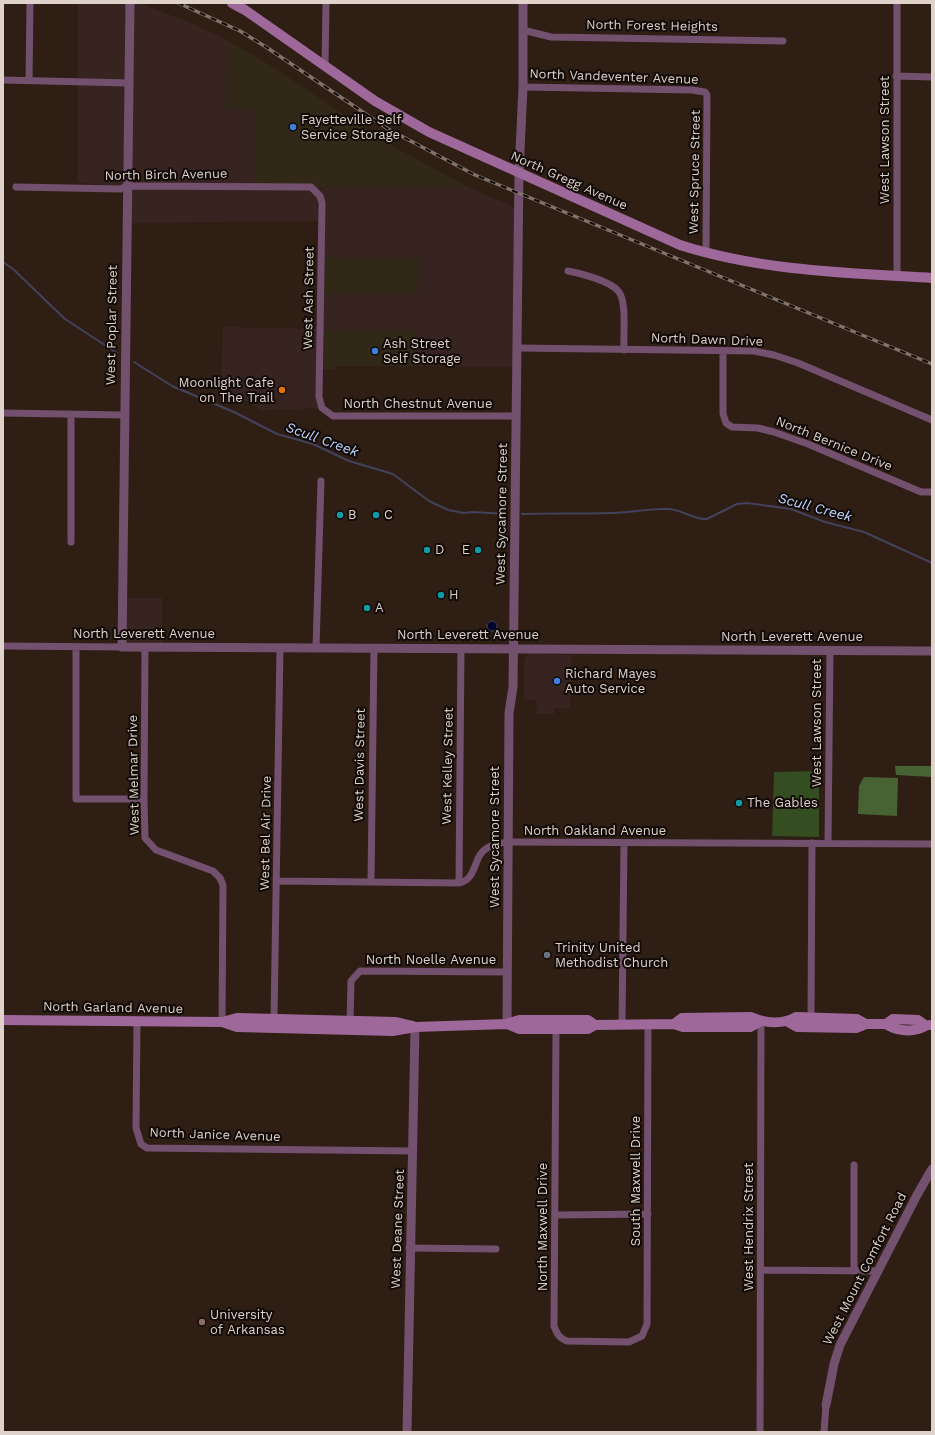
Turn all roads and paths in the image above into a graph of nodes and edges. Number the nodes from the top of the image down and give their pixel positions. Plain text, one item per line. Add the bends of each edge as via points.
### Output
1 (30, 3) edge
2 (128, 3) edge
3 (232, 3) edge
4 (326, 3) edge
5 (523, 3) edge
6 (898, 3) edge
7 (523, 30) junction
8 (783, 40) dead end
9 (325, 65) junction
10 (896, 76) junction
11 (932, 77) edge
12 (3, 80) edge
13 (29, 80) junction
14 (129, 83) junction
15 (523, 87) junction
16 (705, 92) joint
17 (519, 172) junction
18 (127, 186) junction
19 (16, 187) dead end
20 (316, 190) joint
21 (706, 253) junction
22 (568, 271) dead end
23 (897, 276) junction
24 (932, 278) edge
25 (516, 348) junction
26 (624, 350) junction
27 (723, 351) junction
28 (322, 408) joint
29 (3, 413) edge
30 (71, 414) junction
31 (124, 415) junction
32 (516, 416) junction
33 (932, 420) edge
34 (321, 481) dead end
35 (932, 492) edge
36 (71, 542) dead end
37 (3, 646) edge
38 (76, 647) junction
39 (122, 647) junction
40 (145, 647) junction
41 (280, 647) junction
42 (316, 648) junction
43 (374, 648) junction
44 (461, 648) junction
45 (514, 648) junction
46 (830, 650) junction
47 (932, 651) edge
48 (144, 799) junction
49 (508, 842) junction
50 (624, 843) junction
51 (812, 843) junction
52 (828, 843) junction
53 (932, 844) edge
54 (277, 881) junction
55 (371, 882) junction
56 (459, 883) junction
57 (508, 972) junction
58 (811, 1018) junction
59 (274, 1019) junction
60 (3, 1020) edge
61 (137, 1020) junction
62 (222, 1022) junction
63 (350, 1022) junction
64 (761, 1022) junction
65 (788, 1022) junction
66 (507, 1024) junction
67 (648, 1024) junction
68 (866, 1024) junction
69 (595, 1025) junction
70 (622, 1025) junction
71 (929, 1025) edge
72 (415, 1027) junction
73 (556, 1029) junction
74 (413, 1151) junction
75 (854, 1165) dead end
76 (932, 1169) edge
77 (648, 1214) junction
78 (556, 1215) junction
79 (410, 1248) junction
80 (496, 1249) dead end
81 (761, 1270) junction
82 (854, 1270) junction
83 (878, 1271) junction
84 (642, 1336) joint
85 (826, 1405) joint
86 (407, 1432) edge
87 (760, 1432) edge
88 (824, 1432) edge

1 - 13 street
2 - 14 street, West Poplar Street
3 - 9 main road, North Gregg Avenue
4 - 9 street
5 - 7 street, West Sycamore Street
6 - 10 street, West Lawson Street
7 - 8 street, North Forest Heights via 551,37
7 - 15 street, West Sycamore Street
9 - 17 main road, North Gregg Avenue via 397,115
10 - 11 street
10 - 23 street, West Lawson Street
12 - 13 street
13 - 14 street
14 - 18 street, West Poplar Street
15 - 16 street, North Vandeventer Avenue
15 - 17 street, West Sycamore Street
16 - 21 street, West Spruce Street via 708,94
17 - 21 main road, North Gregg Avenue via 680,245
17 - 25 street, West Sycamore Street
18 - 19 street, North Birch Avenue via 121,189
18 - 20 street, North Birch Avenue via 304,186
18 - 31 street, West Poplar Street
20 - 28 street, West Ash Street via 322,203 319,397
21 - 23 main road, North Gregg Avenue via 753,263
22 - 26 street via 612,286 618,291 622,299
23 - 24 main road, North Gregg Avenue
25 - 26 street, North Dawn Drive
25 - 32 street, West Sycamore Street
26 - 27 street, North Dawn Drive
27 - 33 street, North Dawn Drive via 754,351 774,355
27 - 35 street, North Bernice Drive via 723,414 726,423 732,427 758,428 774,432 921,492
28 - 32 street, North Chestnut Avenue via 333,416
29 - 30 street
30 - 31 street
30 - 36 street
31 - 39 street, West Poplar Street
32 - 45 street, West Sycamore Street
34 - 42 street
37 - 38 street, North Leverett Avenue
38 - 39 street, North Leverett Avenue
38 - 48 street via 76,799
39 - 40 street, North Leverett Avenue
40 - 41 street, North Leverett Avenue
40 - 48 street, West Melmar Drive
41 - 42 street, North Leverett Avenue
41 - 54 street, West Bel Air Drive
42 - 43 street, North Leverett Avenue
43 - 44 street, North Leverett Avenue
43 - 55 street, West Davis Street
44 - 45 street, North Leverett Avenue
44 - 56 street, West Kelley Street
45 - 46 street, North Leverett Avenue
45 - 49 street, West Sycamore Street via 513,687 508,713
46 - 47 street, North Leverett Avenue
46 - 52 street, West Lawson Street
48 - 62 street, West Melmar Drive via 145,838 156,850 204,866 213,871 223,885
49 - 50 street, North Oakland Avenue
49 - 56 street, North Oakland Avenue via 486,848 479,856 471,877
49 - 57 street, West Sycamore Street
50 - 51 street, North Oakland Avenue
50 - 70 street
51 - 52 street, North Oakland Avenue
51 - 58 street
52 - 53 street, North Oakland Avenue
54 - 55 street
54 - 59 street, West Bel Air Drive
55 - 56 street
57 - 63 street, North Noelle Avenue via 364,970 356,974 351,981
57 - 66 street, West Sycamore Street
58 - 65 main road, North Garland Avenue via 796,1017
58 - 68 main road, North Garland Avenue via 857,1018
59 - 62 main road, North Garland Avenue via 236,1018
59 - 63 main road, North Garland Avenue
60 - 61 main road, North Garland Avenue
61 - 62 main road, North Garland Avenue
61 - 74 street, North Janice Avenue via 136,1128 141,1144 147,1148
62 - 72 main road, North Garland Avenue via 237,1027 349,1031 396,1031
63 - 72 main road, North Garland Avenue via 396,1022
64 - 65 main road, North Garland Avenue
64 - 67 main road, North Garland Avenue via 750,1027
64 - 81 street, West Hendrix Street
65 - 68 main road, North Garland Avenue via 797,1027 856,1028
66 - 69 main road, North Garland Avenue via 519,1020 588,1020
66 - 72 main road, North Garland Avenue
66 - 73 main road, North Garland Avenue via 519,1029
67 - 70 main road, North Garland Avenue
67 - 77 street, South Maxwell Drive
68 - 71 main road, North Garland Avenue via 886,1024 893,1029 917,1030
69 - 70 main road, North Garland Avenue
69 - 73 main road, North Garland Avenue via 588,1029
72 - 74 street, West Deane Street
73 - 78 street, North Maxwell Drive
74 - 79 street, West Deane Street
75 - 82 street
76 - 83 street, West Mount Comfort Road
77 - 78 street
77 - 84 street, South Maxwell Drive via 647,1324
78 - 84 street, North Maxwell Drive via 556,1334 562,1339 575,1342 629,1342
79 - 80 street
79 - 86 street, West Deane Street
81 - 82 street
81 - 87 street, West Hendrix Street
82 - 83 street
83 - 85 street, West Mount Comfort Road via 840,1345
85 - 88 street, West Mount Comfort Road

